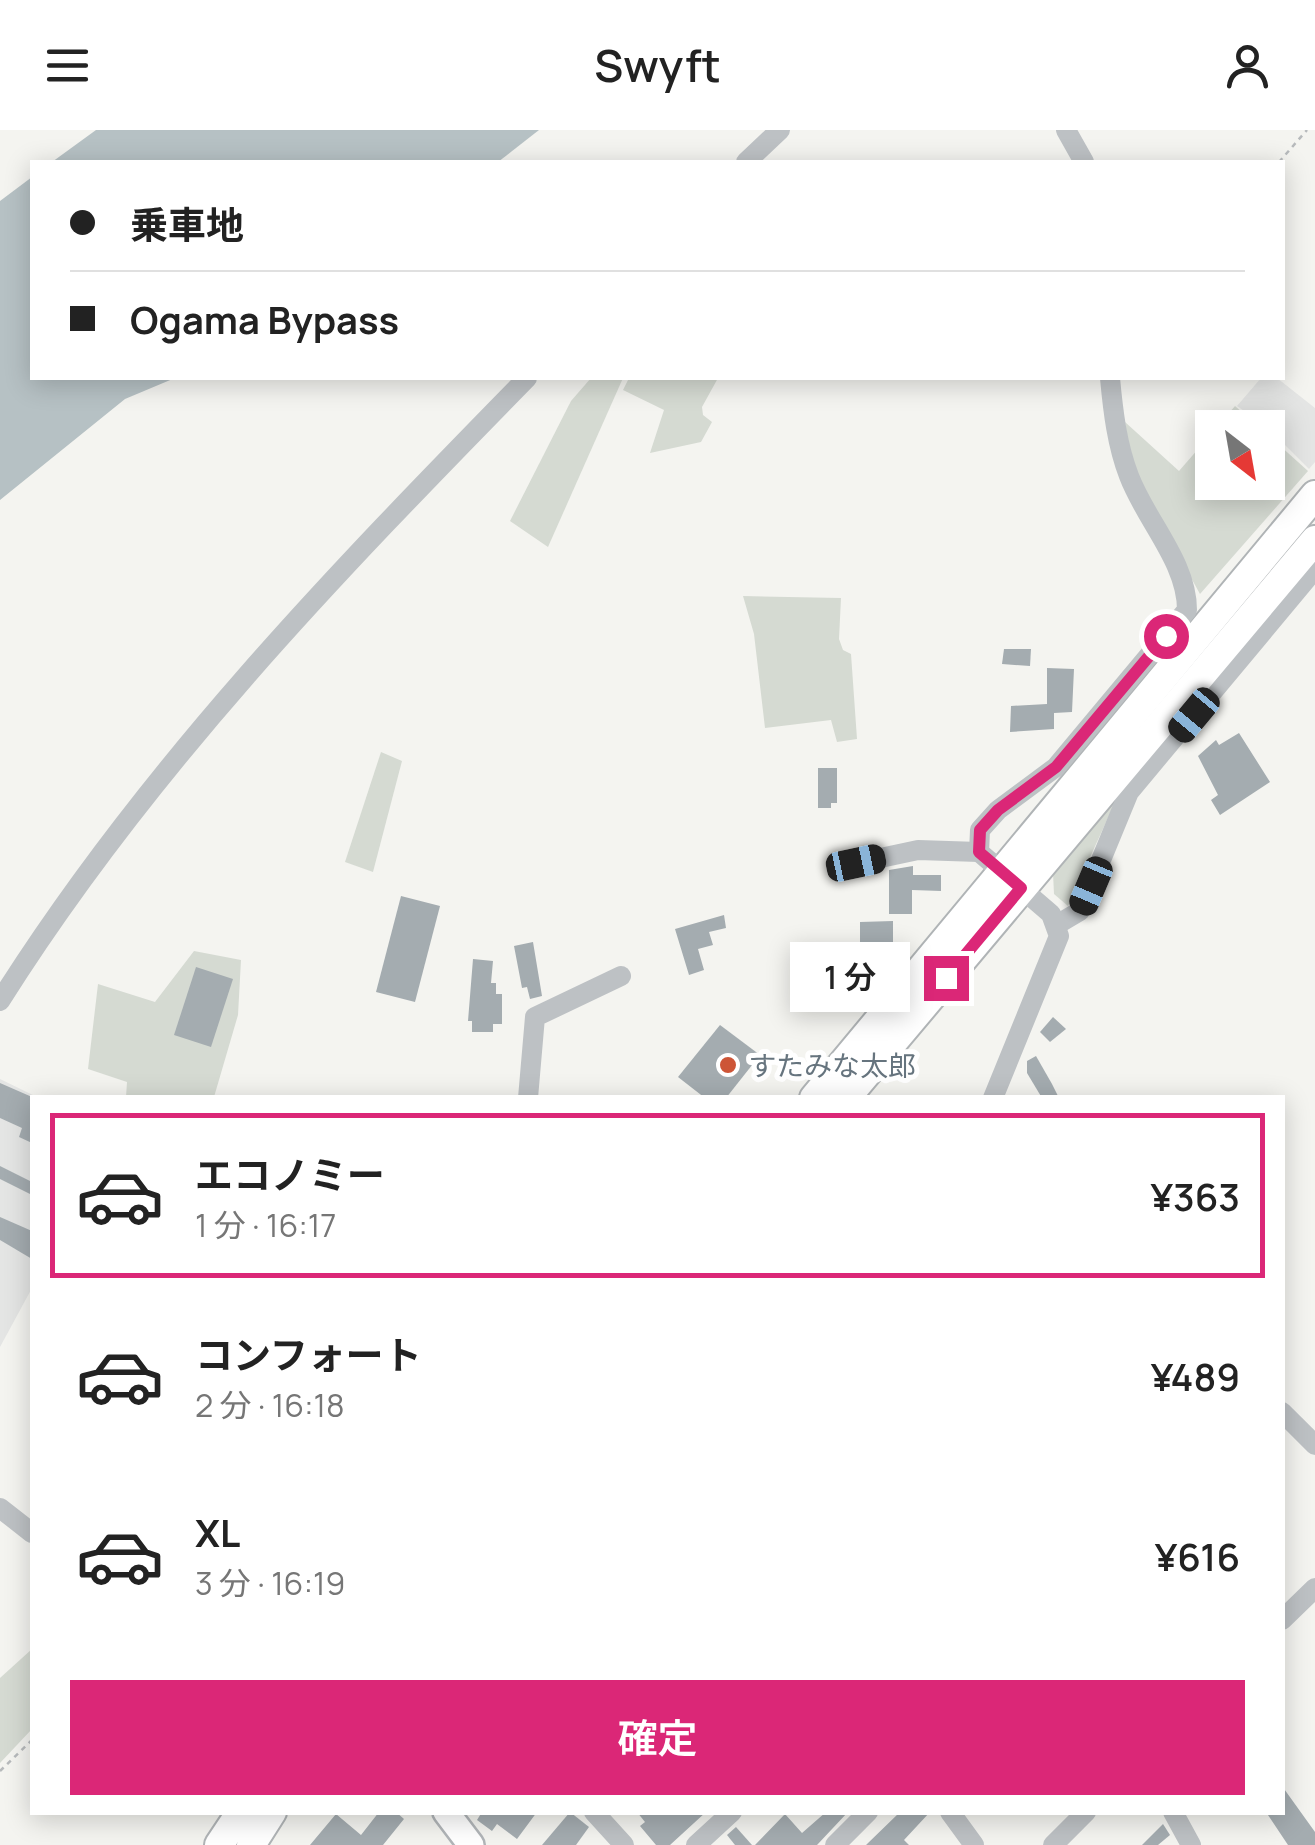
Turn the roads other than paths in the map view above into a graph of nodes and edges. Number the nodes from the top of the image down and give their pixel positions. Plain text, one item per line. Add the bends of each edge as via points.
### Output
1 (780, 130) edge
2 (1066, 130) edge
3 (748, 160) edge
4 (1083, 160) edge
5 (525, 380) edge
6 (1110, 380) edge
7 (1315, 495) edge
8 (1315, 540) edge
9 (1315, 569) edge
10 (979, 852) junction
11 (856, 863) dead end
12 (1012, 882) junction
13 (1058, 924) junction
14 (621, 976) dead end
15 (0, 1001) edge
16 (528, 1095) edge
17 (817, 1095) edge
18 (848, 1095) edge
19 (994, 1095) edge
20 (1285, 1415) edge
21 (1315, 1445) edge
22 (0, 1508) edge
23 (30, 1531) edge
24 (1315, 1588) edge
25 (1285, 1617) edge
26 (239, 1815) edge
27 (270, 1815) edge
28 (448, 1815) edge
29 (597, 1815) edge
30 (729, 1815) edge
31 (865, 1815) edge
32 (952, 1815) edge
33 (1083, 1815) edge
34 (1175, 1815) edge
35 (220, 1845) edge
36 (250, 1845) edge
37 (471, 1845) edge
38 (624, 1845) edge
39 (696, 1845) edge
40 (835, 1845) edge
41 (974, 1845) edge
42 (1052, 1845) edge
43 (1190, 1845) edge

1 - 3 street
2 - 4 street
5 - 15 street via 379,528 178,752 25,956
6 - 10 street via 1130,477 1186,588 1188,610 1056,767 980,830
7 - 12 highway via 1212,615
8 - 12 highway
9 - 13 street via 1129,792 1080,911
10 - 11 street via 918,850
10 - 12 street
12 - 13 street
12 - 17 highway
12 - 18 highway
13 - 19 street via 1059,936
14 - 16 street via 535,1016
20 - 21 street
22 - 23 street
24 - 25 street
26 - 35 highway
27 - 36 highway
28 - 37 main road
29 - 38 street
30 - 39 street
31 - 40 street
32 - 41 street
33 - 42 street
34 - 43 street

